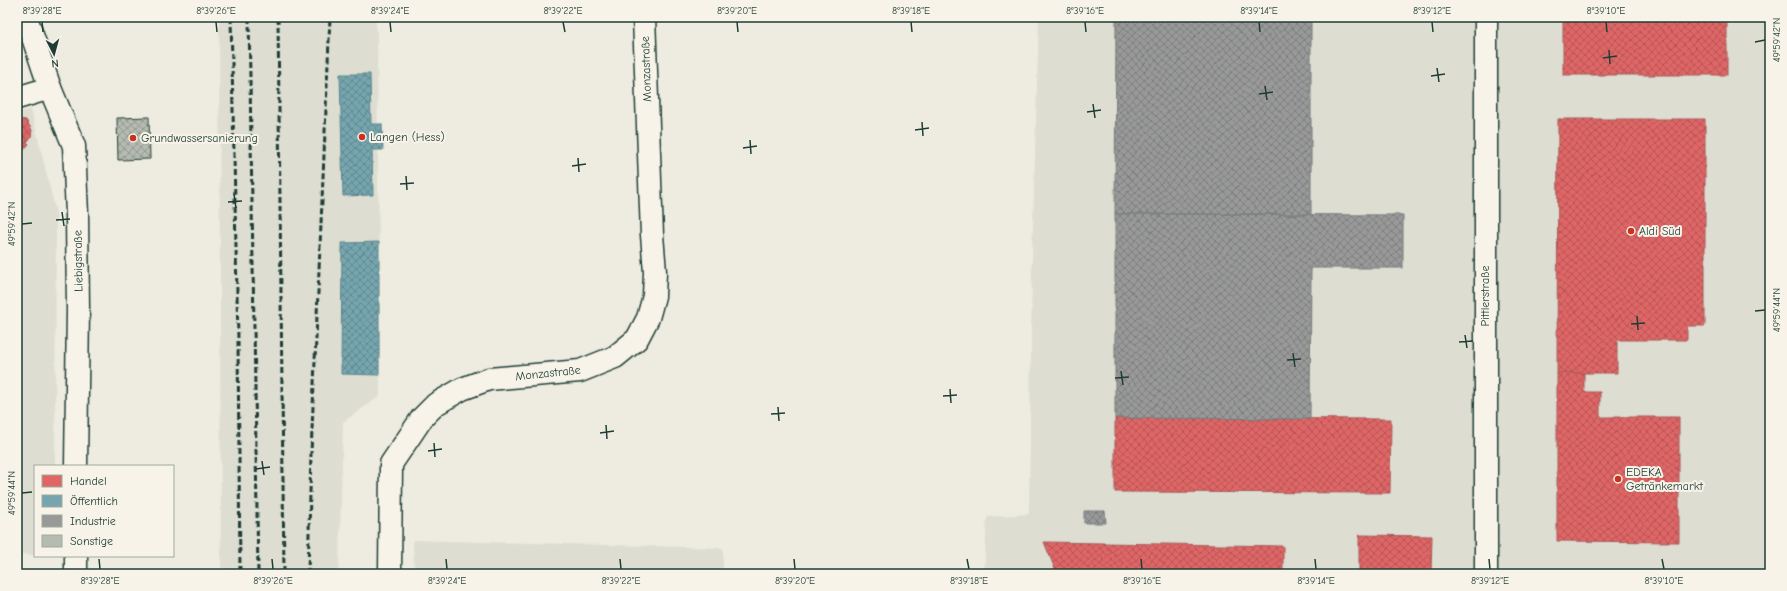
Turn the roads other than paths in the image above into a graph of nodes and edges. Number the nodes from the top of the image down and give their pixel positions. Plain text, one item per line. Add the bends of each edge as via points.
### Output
1 (26, 17) edge
2 (644, 17) edge
3 (1486, 17) edge
4 (50, 88) junction
5 (17, 98) edge
6 (76, 465) edge
7 (76, 557) edge
8 (76, 574) edge
9 (390, 574) edge
10 (1486, 574) edge

1 - 4 street, Liebigstraße
2 - 9 street, Monzastraße via 655,272 654,296 648,318 638,338 615,357 580,371 489,379 462,389 436,404 422,418 391,464
3 - 10 street, Pittlerstraße
4 - 5 street
4 - 6 street, Liebigstraße via 74,146 78,309
7 - 8 street

